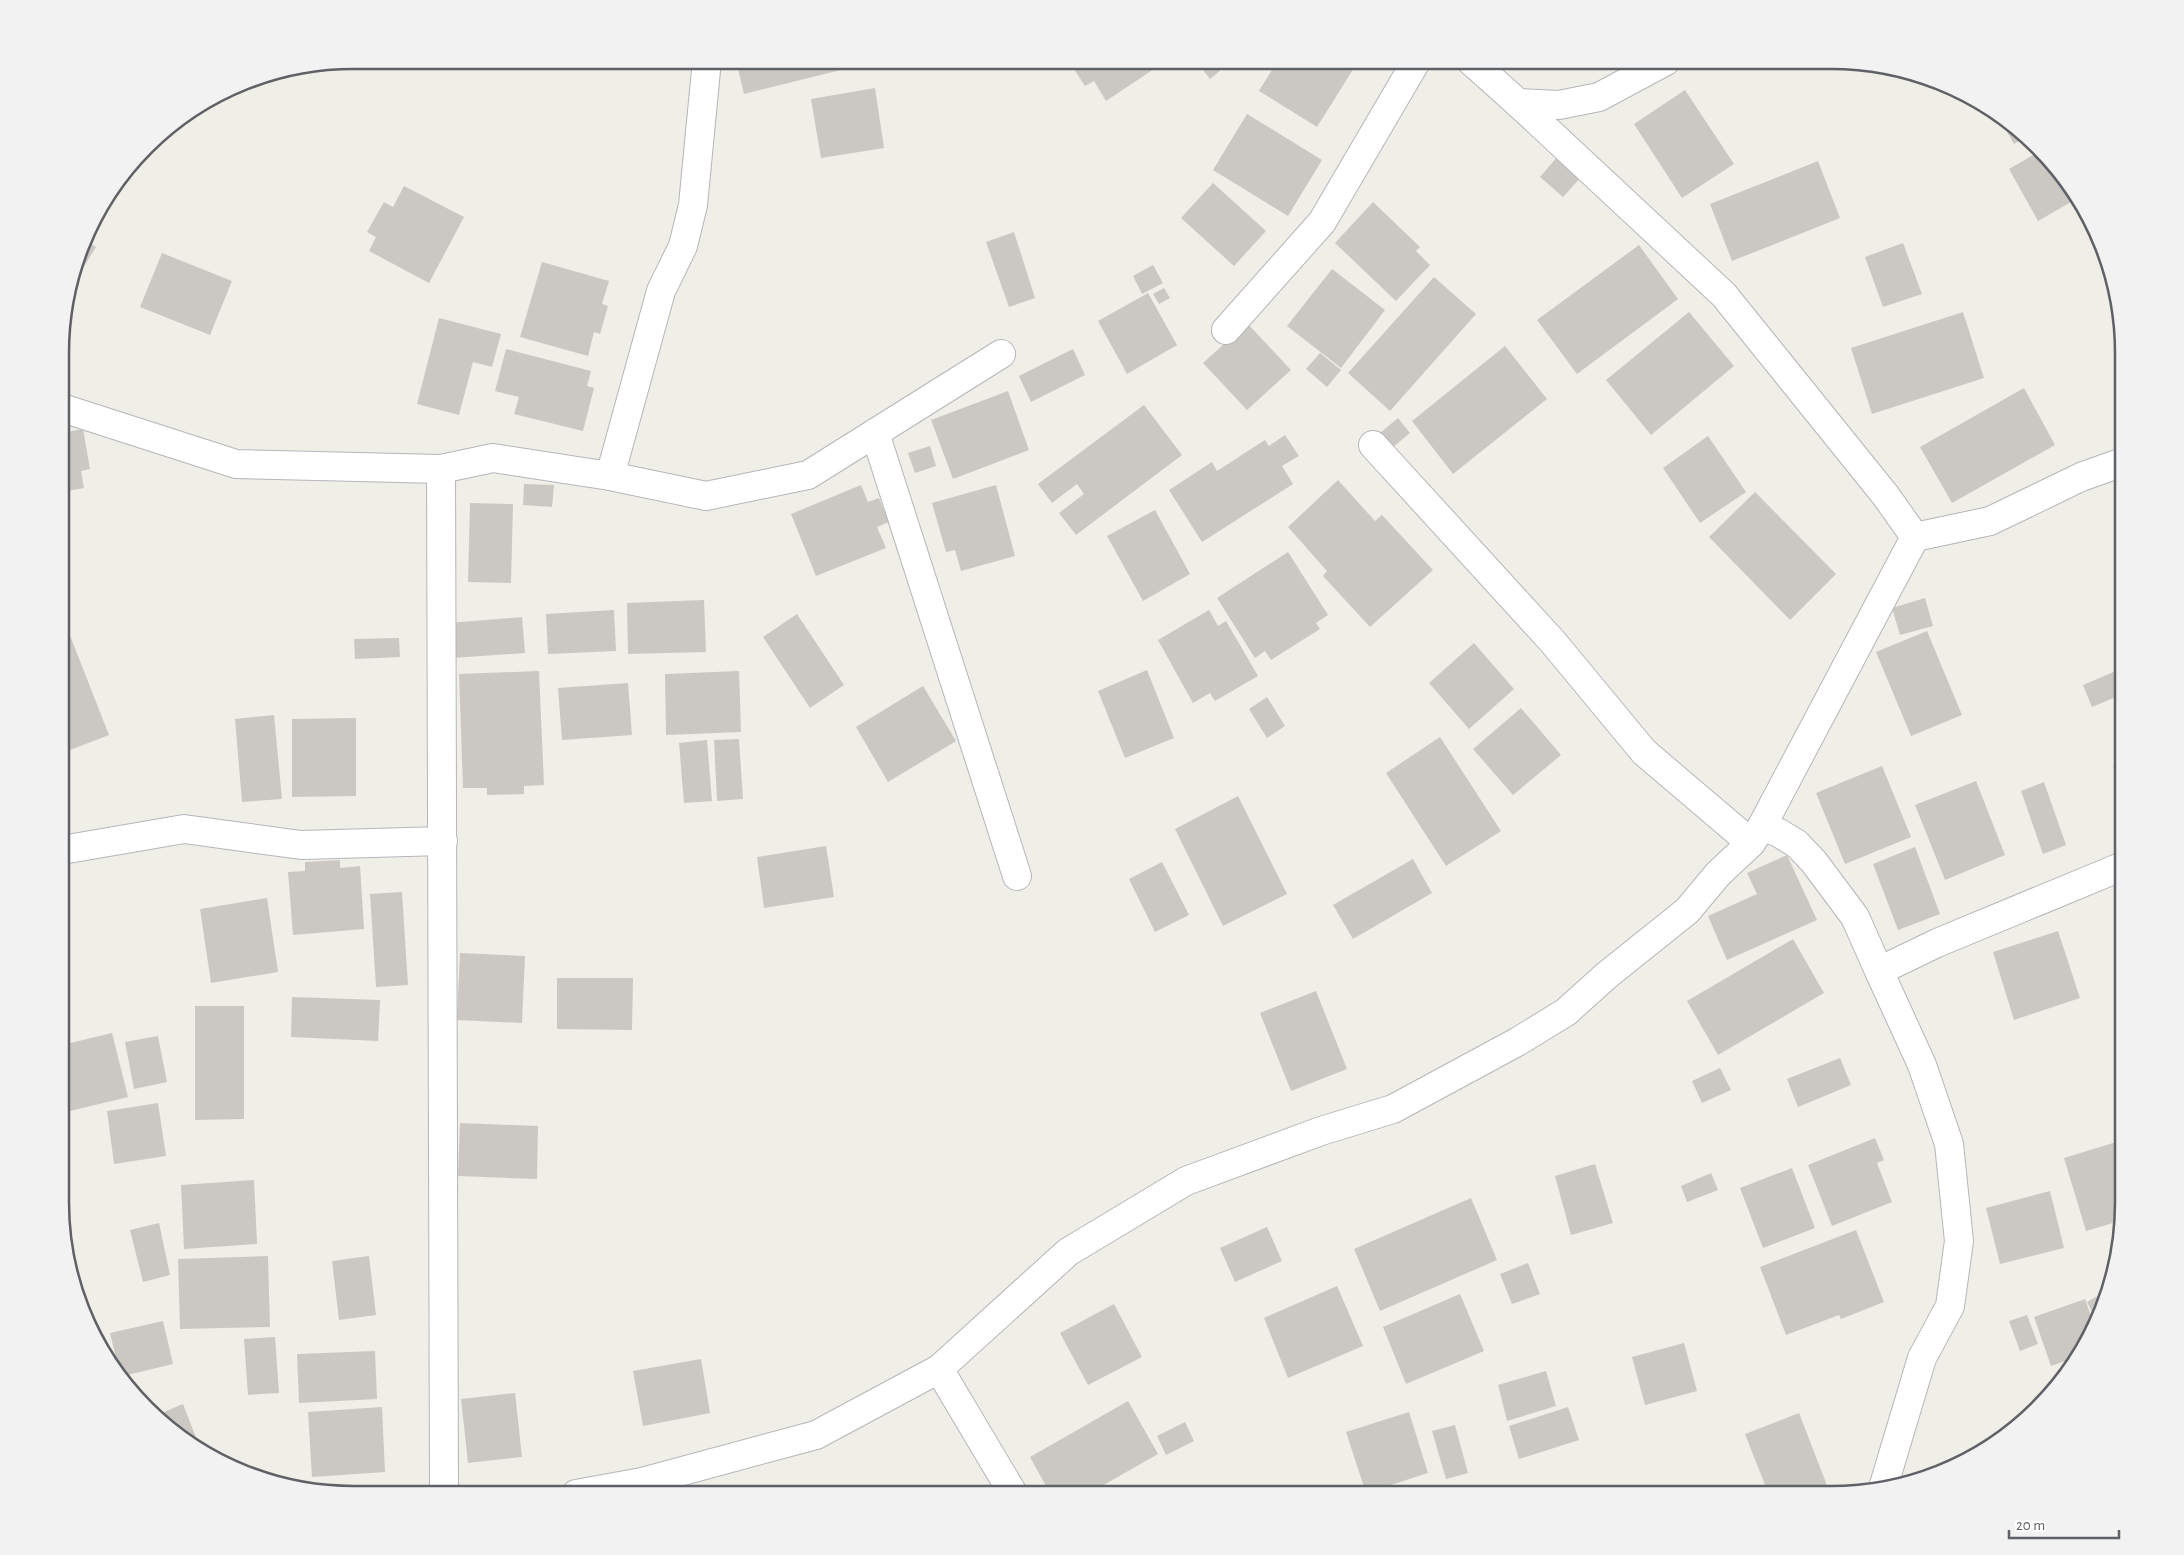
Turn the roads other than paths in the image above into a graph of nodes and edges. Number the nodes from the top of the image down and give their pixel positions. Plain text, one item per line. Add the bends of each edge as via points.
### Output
1 (705, 69) edge
2 (1412, 69) edge
3 (1480, 69) edge
4 (1650, 69) edge
5 (1518, 103) junction
6 (1226, 330) dead end
7 (1001, 354) dead end
8 (69, 410) edge
9 (875, 433) junction
10 (1373, 445) dead end
11 (2115, 465) edge
12 (441, 469) junction
13 (610, 476) junction
14 (1915, 537) junction
15 (1756, 834) junction
16 (443, 842) junction
17 (69, 849) edge
18 (2115, 869) edge
19 (1017, 876) dead end
20 (1879, 970) junction
21 (939, 1369) junction
22 (1885, 1481) edge
23 (444, 1486) edge
24 (620, 1486) edge
25 (1009, 1486) edge

1 - 13 street via 694,205 683,246 661,292
2 - 6 street via 1322,222
3 - 5 street
4 - 5 street via 1599,97 1559,105
5 - 14 street via 1724,295
7 - 9 street
8 - 12 street via 236,464
9 - 13 street via 808,475 706,496
9 - 19 street
10 - 15 street via 1552,642 1644,752
11 - 14 street via 2081,477 1990,521
12 - 13 street via 492,458
12 - 16 street
14 - 15 street
15 - 20 street via 1779,832 1797,844 1814,862 1855,917
15 - 21 street via 1687,911 1566,1012 1393,1109 1321,1131 1186,1181 1068,1252
16 - 17 street via 301,845 184,829
16 - 23 street
18 - 20 street via 1937,942
20 - 22 street via 1922,1065 1949,1144 1959,1241 1950,1306 1922,1358
21 - 24 street via 816,1435
21 - 25 street

